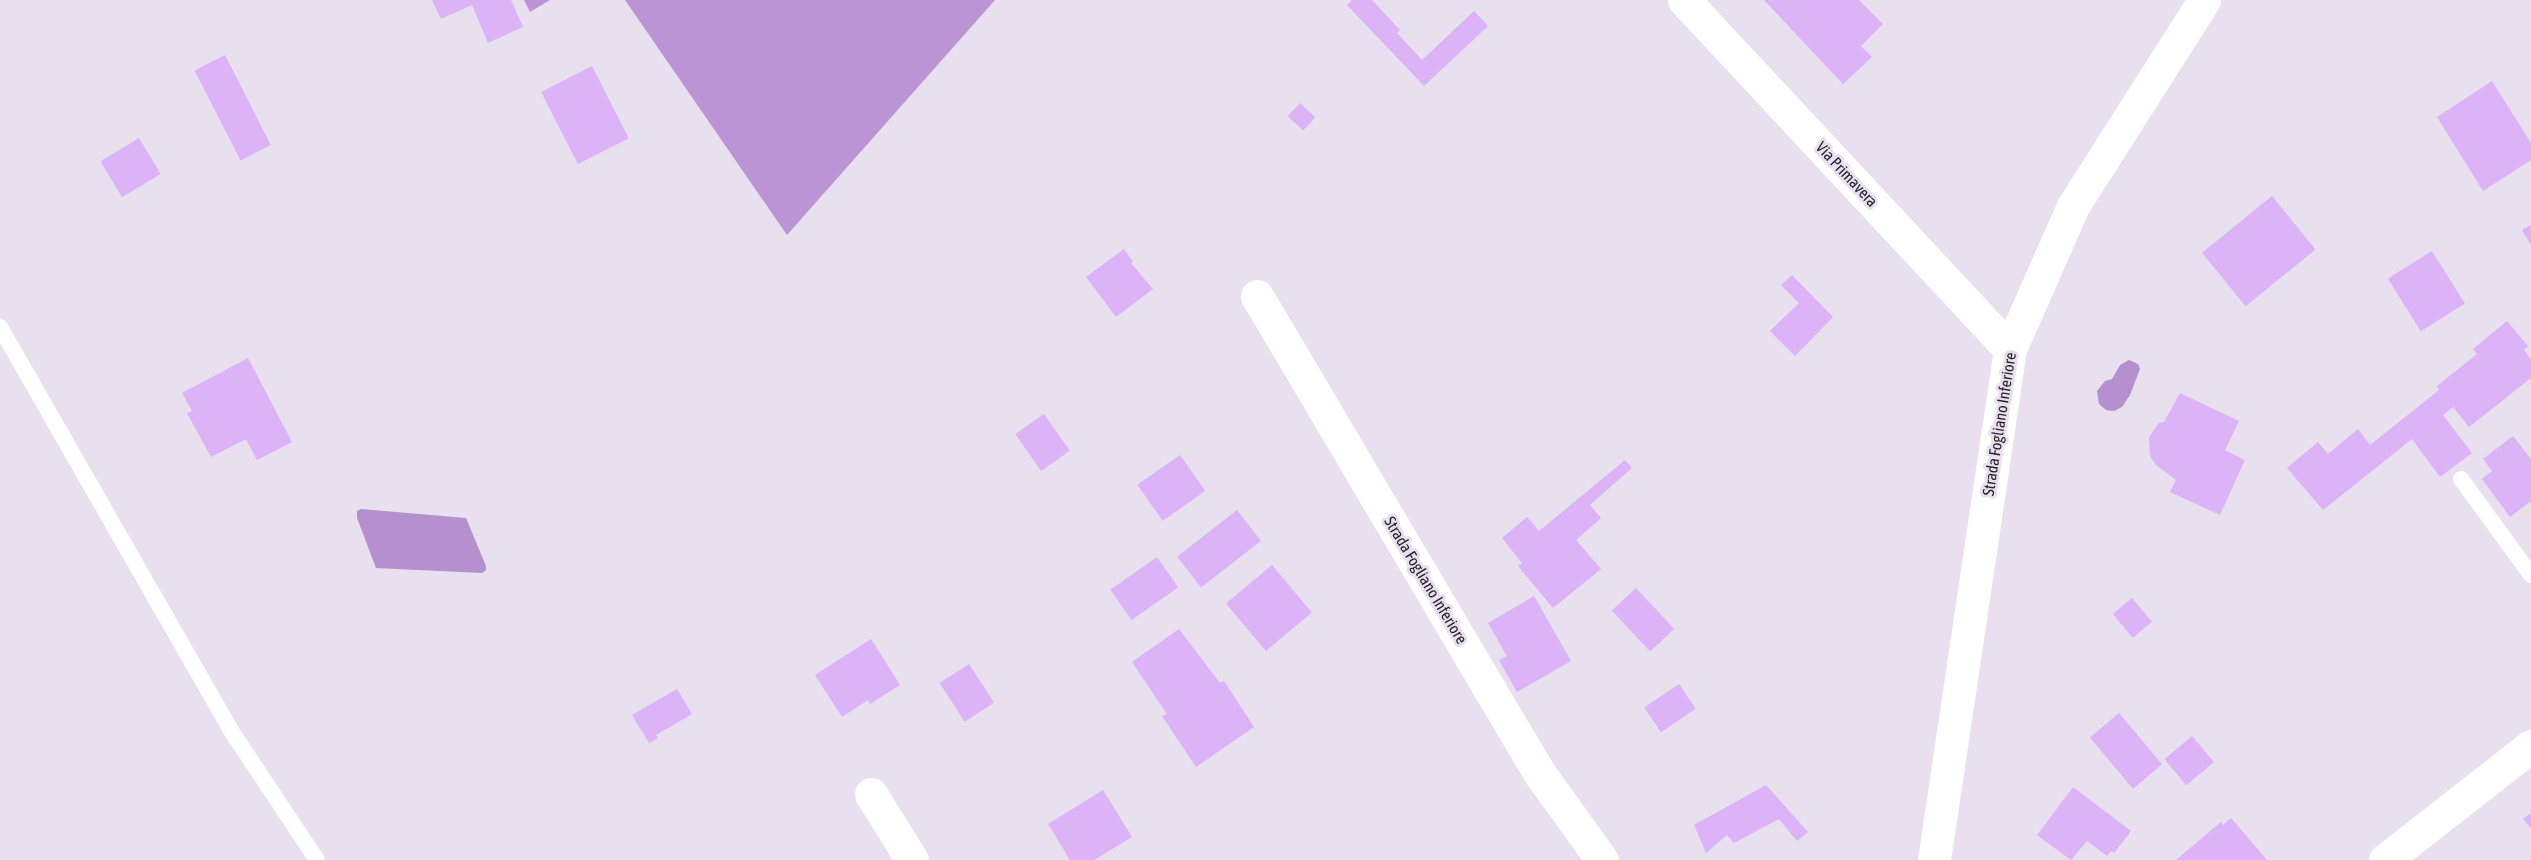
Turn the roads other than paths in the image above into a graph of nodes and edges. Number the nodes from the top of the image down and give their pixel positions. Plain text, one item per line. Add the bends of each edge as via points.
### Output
1 (1684, 0) edge
2 (2204, 0) edge
3 (1257, 296) dead end
4 (0, 327) edge
5 (2010, 349) junction
6 (2461, 479) dead end
7 (2531, 575) edge
8 (2531, 746) edge
9 (871, 794) dead end
10 (317, 860) edge
11 (912, 860) edge
12 (1602, 860) edge
13 (1934, 860) edge
14 (2385, 860) edge

1 - 5 street, Via Primavera
2 - 5 street, Strada Fogliano Inferiore via 2073,206
3 - 12 street, Strada Fogliano Inferiore via 1538,771
4 - 10 lane via 230,729
5 - 13 street, Strada Fogliano Inferiore
6 - 7 lane
8 - 14 street
9 - 11 street

